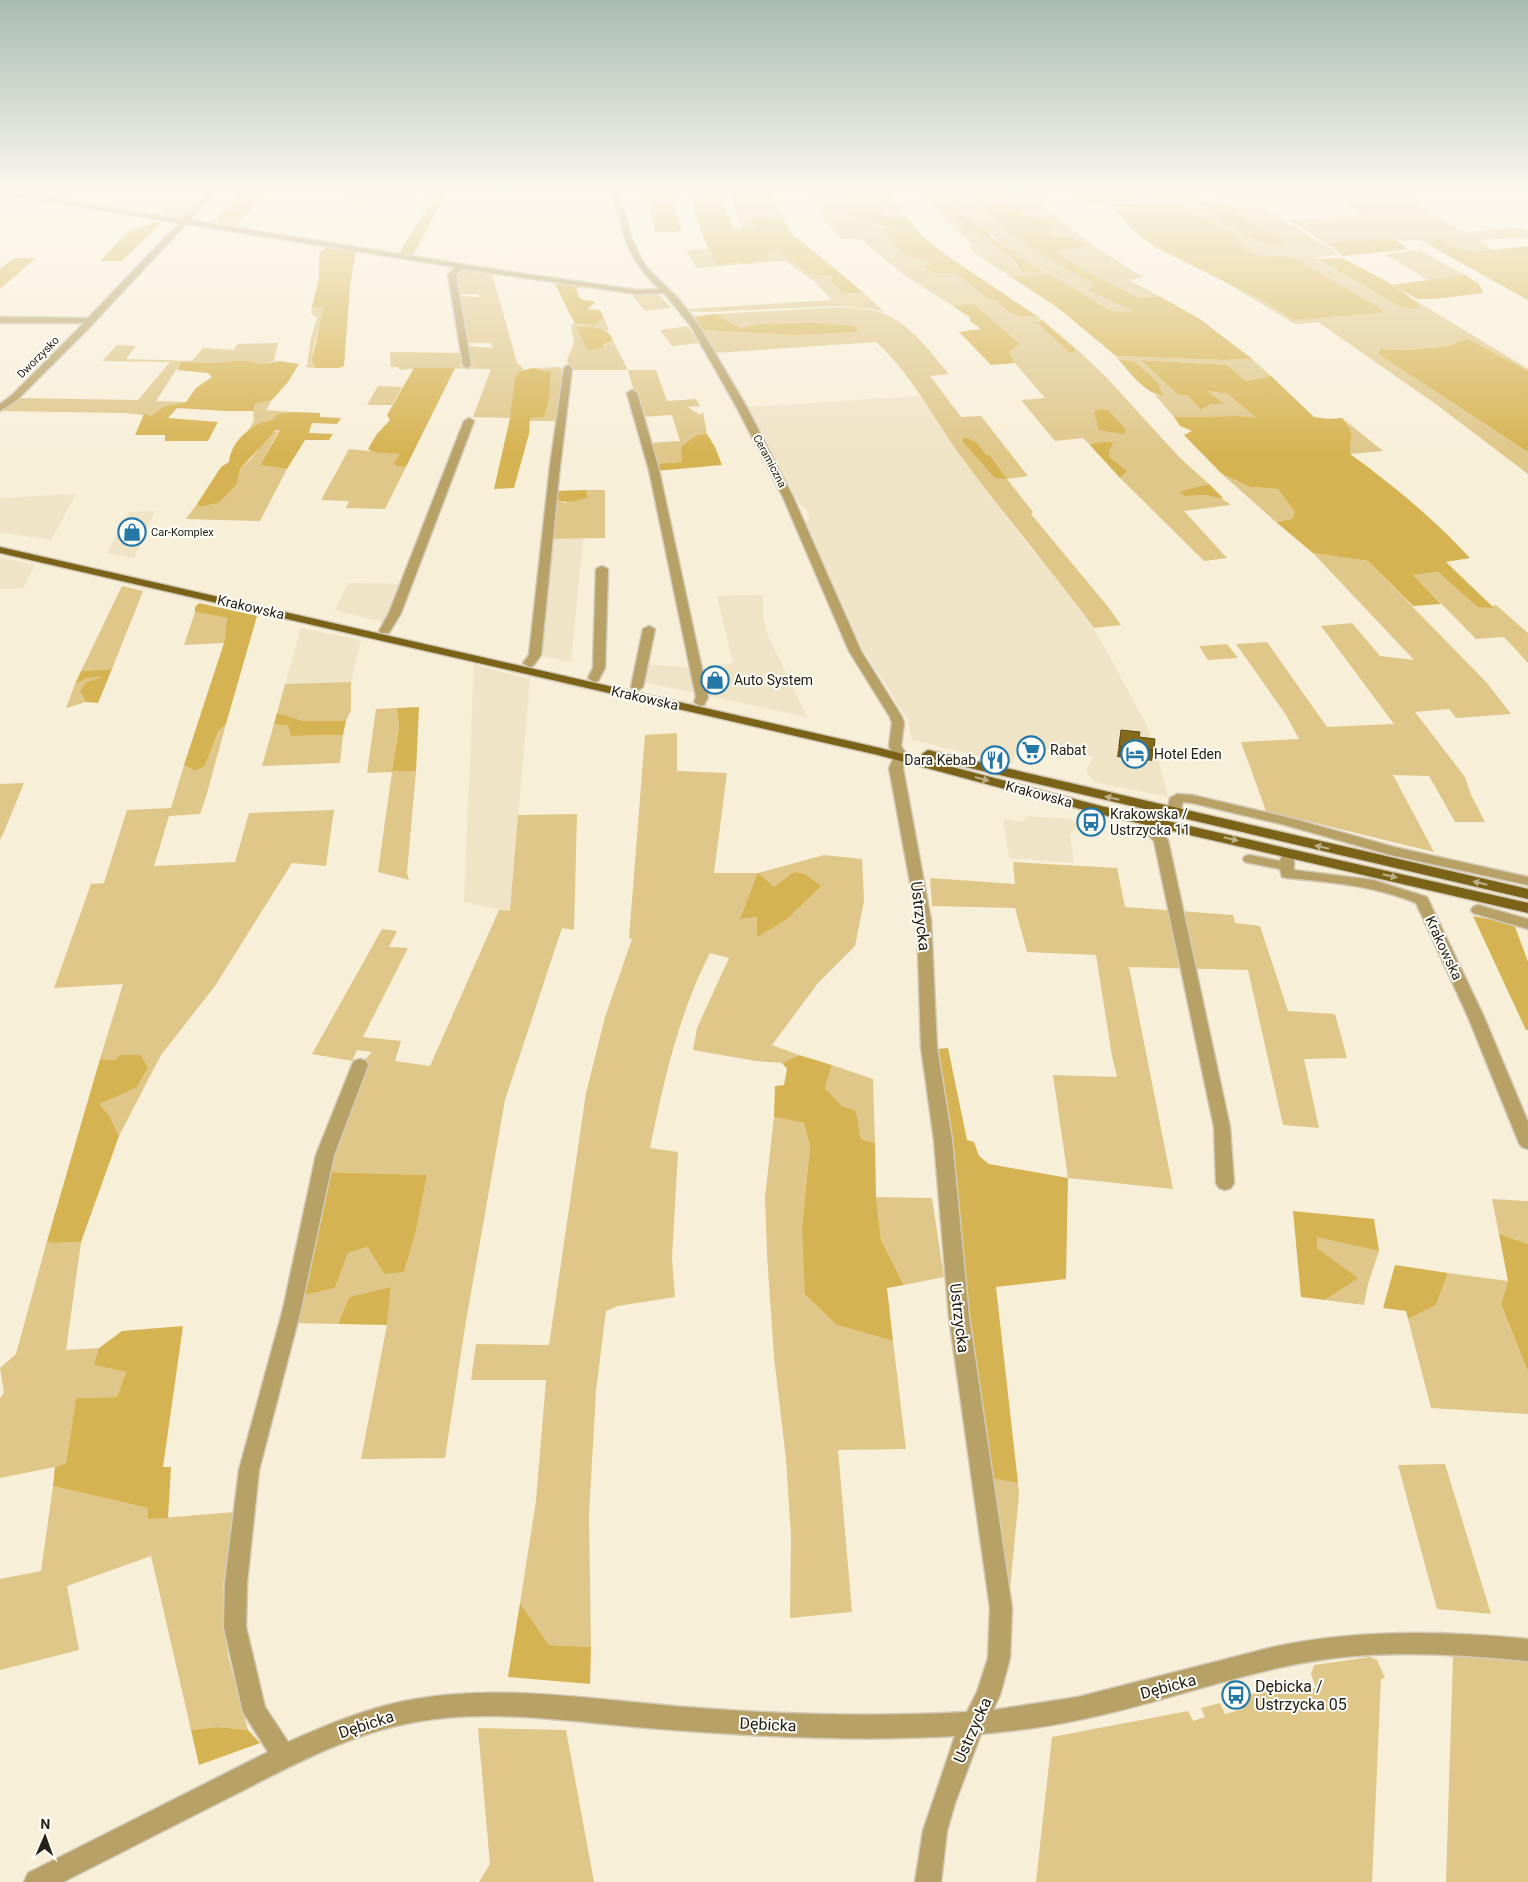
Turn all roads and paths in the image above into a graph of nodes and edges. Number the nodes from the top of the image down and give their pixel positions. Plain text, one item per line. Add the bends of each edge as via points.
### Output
1 (130, 278) edge
2 (452, 278) edge
3 (539, 278) edge
4 (652, 278) edge
5 (665, 292) junction
6 (0, 320) edge
7 (89, 321) junction
8 (466, 365) dead end
9 (568, 368) dead end
10 (632, 393) dead end
11 (0, 408) edge
12 (469, 420) dead end
13 (0, 542) edge
14 (0, 550) edge
15 (602, 569) dead end
16 (650, 629) dead end
17 (385, 630) junction
18 (529, 663) junction
19 (594, 678) junction
20 (637, 688) junction
21 (700, 702) junction
22 (898, 752) junction
23 (1174, 812) junction
24 (1151, 831) dead end
25 (1250, 859) dead end
26 (1288, 859) junction
27 (1528, 881) edge
28 (1528, 894) edge
29 (1528, 908) edge
30 (1478, 910) dead end
31 (1528, 924) edge
32 (360, 1065) dead end
33 (1528, 1143) edge
34 (1225, 1183) dead end
35 (1528, 1650) edge
36 (975, 1724) junction
37 (282, 1758) junction
38 (37, 1882) edge
39 (928, 1882) edge

1 - 7 street, Dworzysko
2 - 8 street
3 - 5 street via 627,291
4 - 5 street, Ceramiczna
5 - 22 street, Ceramiczna via 675,300 704,341 788,497 855,651 896,717
6 - 7 street
7 - 11 street, Dworzysko via 14,398
9 - 18 street via 535,655
10 - 21 street, Krakowska via 654,470 702,697
12 - 17 street via 395,613
13 - 17 main road, Krakowska
14 - 22 main road, Krakowska
15 - 19 street via 599,668
16 - 20 street
17 - 18 main road, Krakowska
18 - 19 main road, Krakowska
19 - 20 main road, Krakowska
20 - 21 main road, Krakowska
21 - 22 main road, Krakowska
23 -> 22 main road, Krakowska
22 -> 26 main road, Krakowska via 1054,799
22 - 36 street, Ustrzycka via 896,768 900,797 924,920 929,1048 943,1140 959,1317 1001,1608 999,1658
23 - 27 street via 1177,798 1192,800 1289,822 1391,851
28 -> 23 main road, Krakowska
24 - 34 street via 1161,840 1222,1127
25 - 26 street
26 -> 29 main road, Krakowska
26 - 33 street, Krakowska via 1287,874 1349,880 1408,893 1422,900 1476,1017
30 - 31 street
32 - 37 street via 326,1155 292,1310 249,1470 237,1574 235,1627 255,1712
35 - 36 street, Dębicka via 1426,1643 1303,1652 1078,1710
36 - 37 street, Dębicka via 788,1726 515,1706 454,1706 400,1713 370,1721
36 - 39 street, Ustrzycka via 964,1744 935,1831
37 - 38 street, Dębicka

